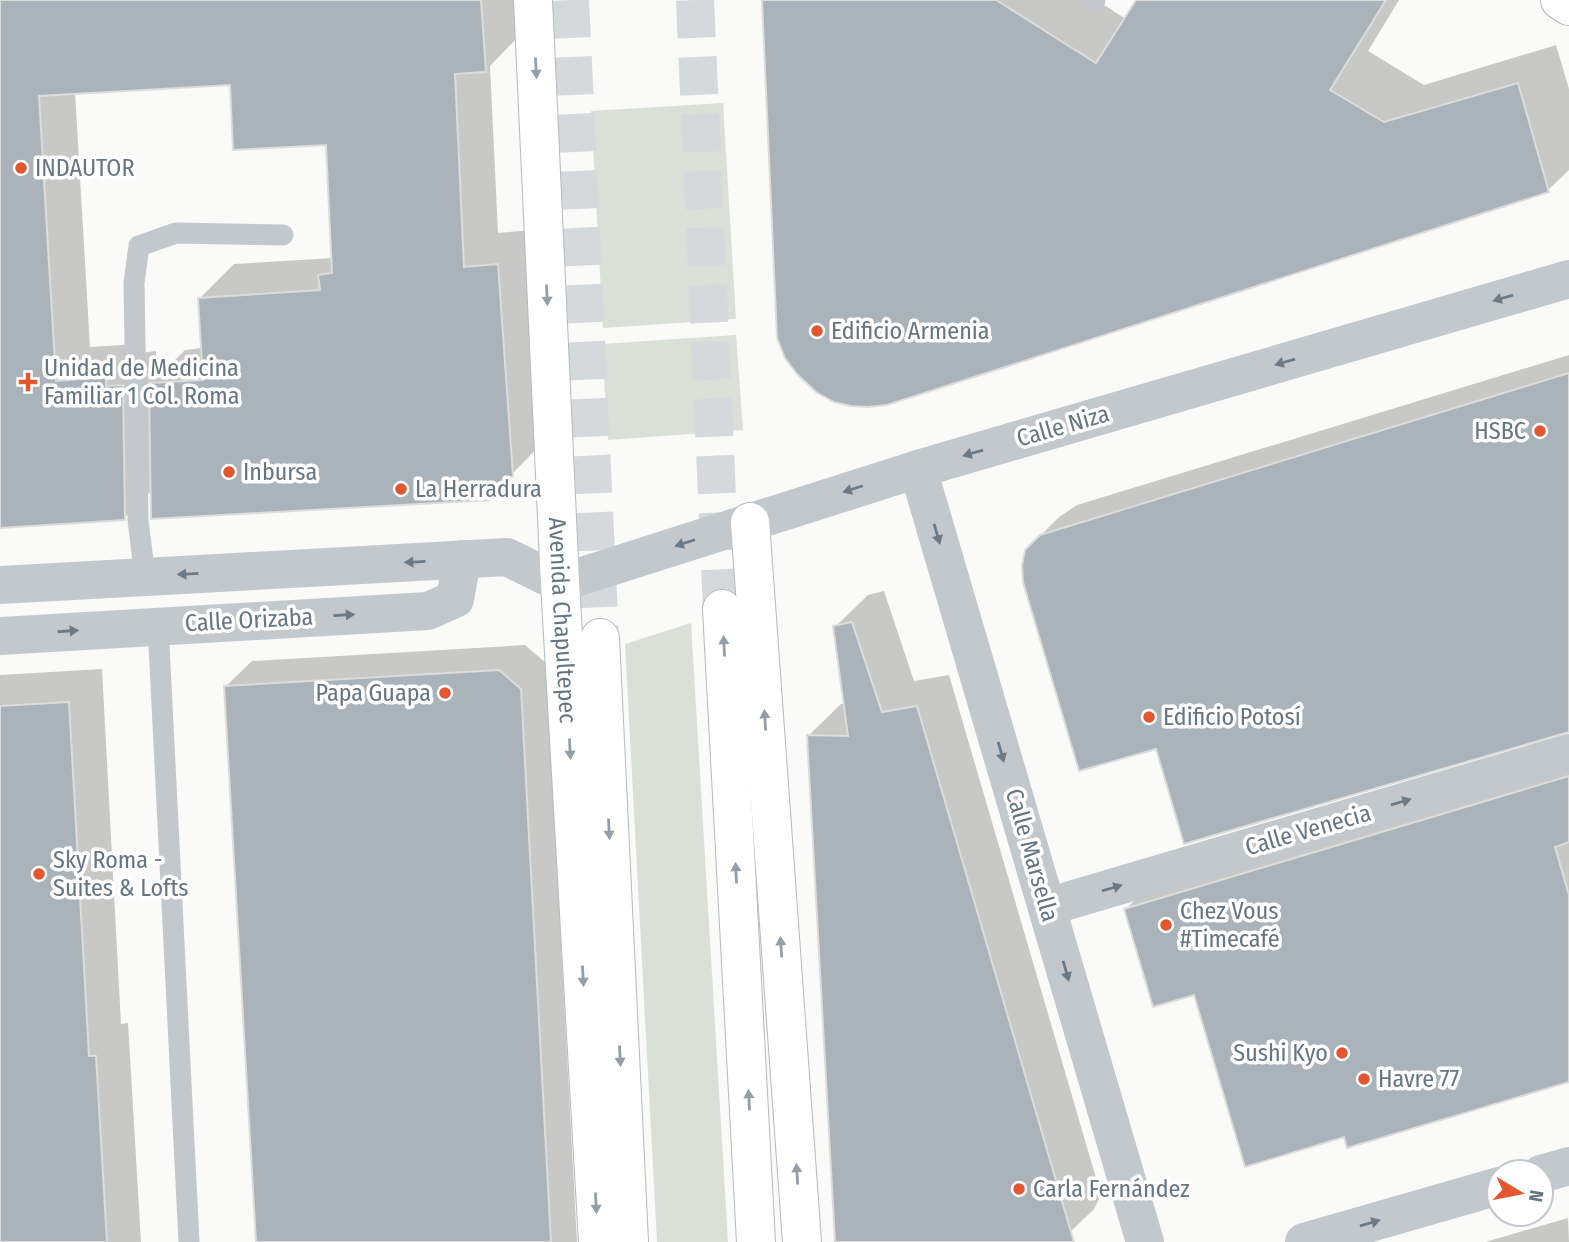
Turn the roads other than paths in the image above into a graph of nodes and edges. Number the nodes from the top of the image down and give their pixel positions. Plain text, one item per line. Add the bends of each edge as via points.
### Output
1 (533, 0) edge
2 (283, 235) dead end
3 (1569, 279) edge
4 (918, 469) junction
5 (750, 522) junction
6 (462, 559) junction
7 (145, 577) junction
8 (560, 583) junction
9 (0, 585) edge
10 (722, 609) tunnel mouth
11 (158, 625) junction
12 (0, 636) edge
13 (600, 638) tunnel mouth
14 (1569, 753) edge
15 (1047, 907) junction
16 (1485, 1190) edge
17 (189, 1242) edge
18 (598, 1242) edge
19 (629, 1242) edge
20 (756, 1242) edge
21 (802, 1242) edge
22 (1145, 1242) edge
23 (1304, 1242) edge

1 -> 8 main road, Avenida Chapultepec
2 - 7 lane via 176,233 139,246 134,297 138,520
3 -> 4 street, Calle Niza
4 -> 5 street, Calle Niza
4 -> 15 street, Calle Marsella
5 -> 8 street, Calle Niza
21 -> 5 main road
6 -> 7 street, Calle Orizaba
6 - 8 street, Calle Orizaba via 508,556
11 -> 6 street, Calle Orizaba via 428,611 455,598
7 - 9 street, Calle Orizaba
8 -> 18 main road, Avenida Chapultepec
20 -> 10 main road
12 -> 11 street, Calle Orizaba
11 - 17 lane
13 -> 19 main road, Avenida Chapultepec
15 -> 14 street, Calle Venecia
15 -> 22 street, Calle Marsella
23 -> 16 street

